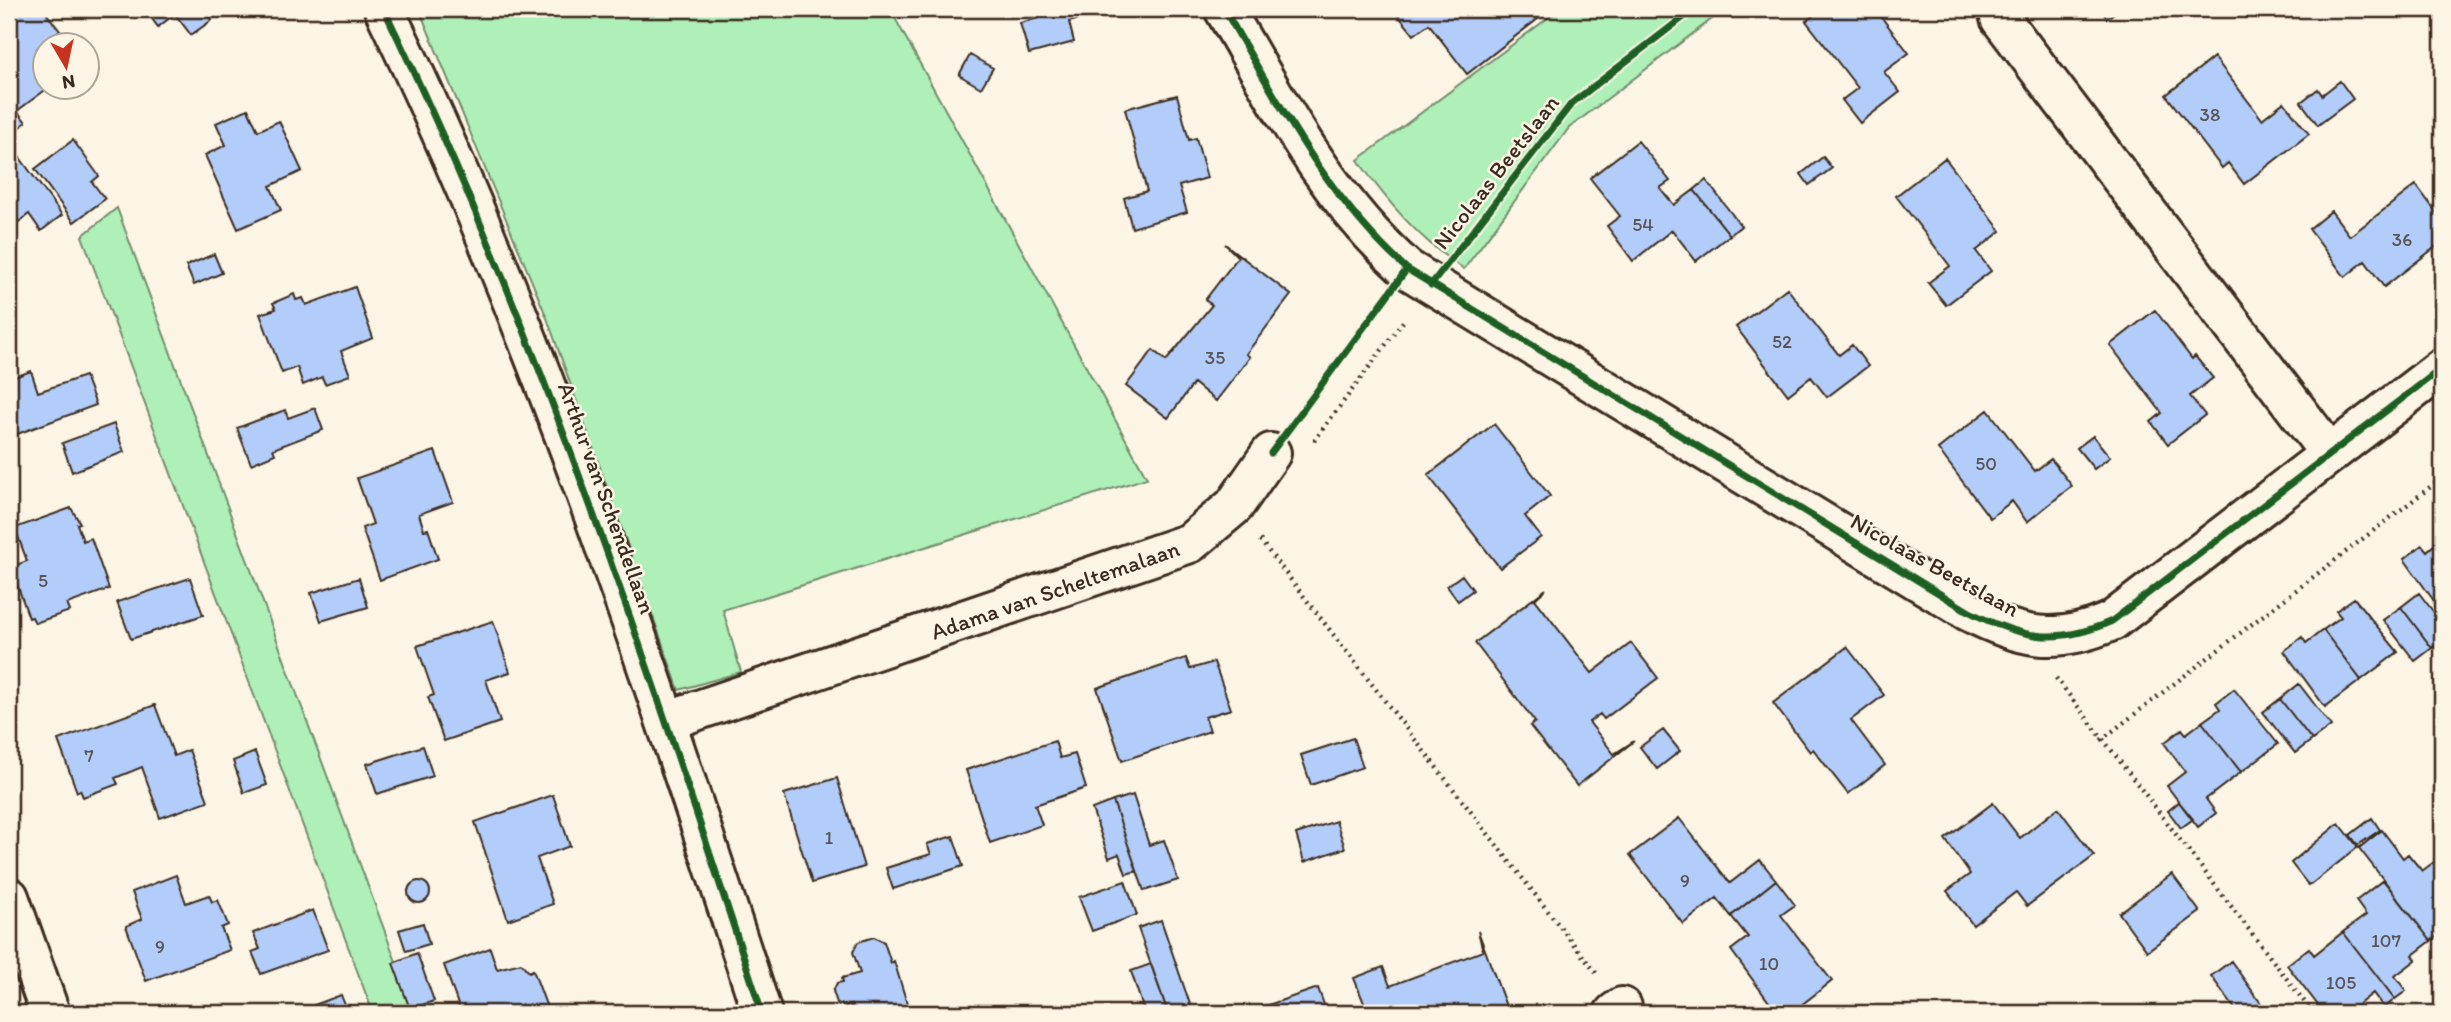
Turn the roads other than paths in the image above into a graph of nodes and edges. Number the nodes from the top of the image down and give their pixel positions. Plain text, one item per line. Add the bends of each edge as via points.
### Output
1 (384, 9) edge
2 (1224, 9) edge
3 (2000, 18) dead end
4 (2442, 368) edge
5 (1289, 451) road end
6 (2330, 454) junction
7 (666, 721) junction
8 (9, 897) edge
9 (50, 1013) edge
10 (762, 1013) edge

1 - 7 street, Arthur van Schendellaan via 446,135 565,432
2 - 6 street, Nicolaas Beetslaan via 1331,187 1371,237 1407,269 1968,611 2021,635 2091,631 2112,621
3 - 6 street
4 - 6 street, Nicolaas Beetslaan
5 - 7 street, Adama van Scheltemalaan via 1206,533 1172,551
7 - 10 street, Arthur van Schendellaan
8 - 9 street

